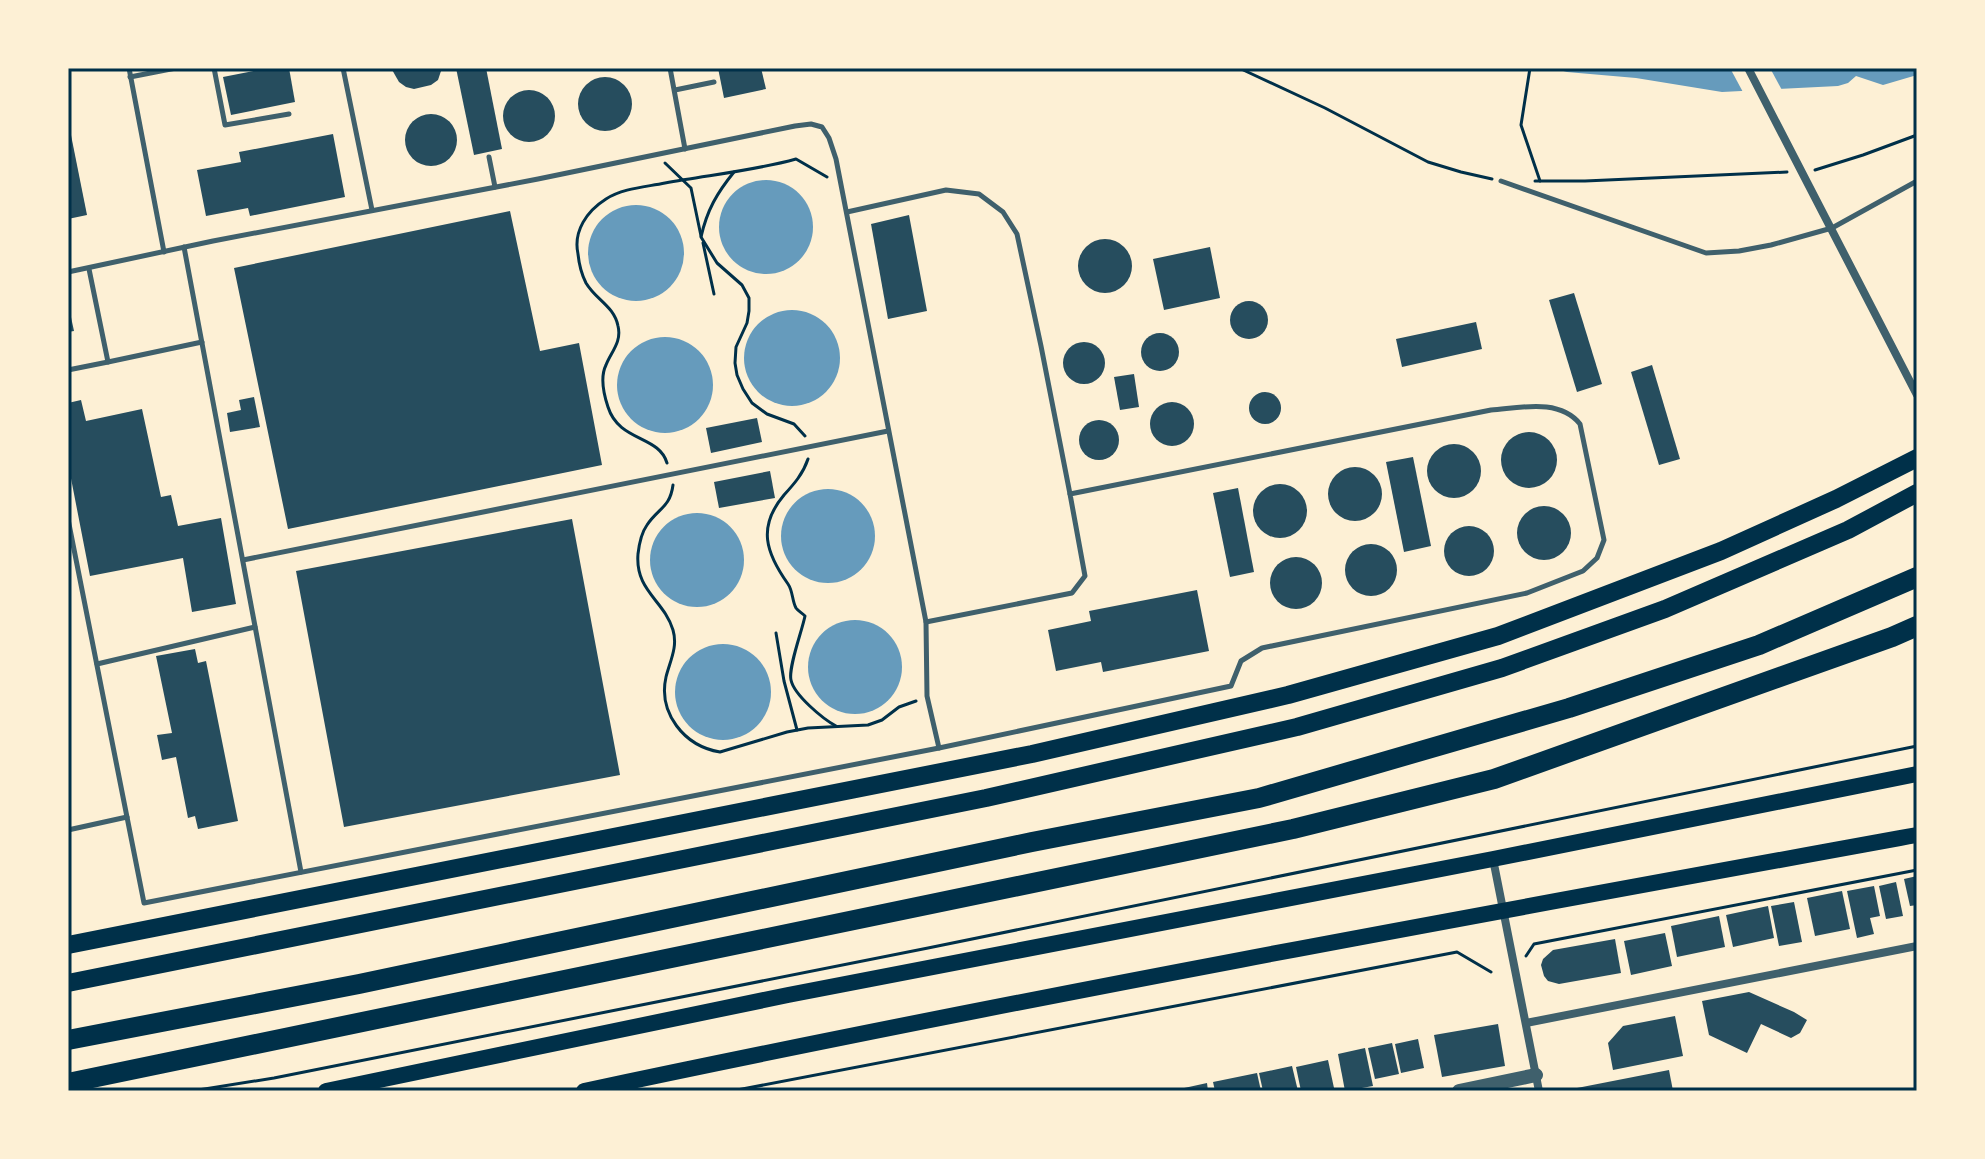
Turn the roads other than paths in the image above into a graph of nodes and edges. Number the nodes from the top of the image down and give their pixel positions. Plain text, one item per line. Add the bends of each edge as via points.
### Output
1 (129, 68) edge
2 (176, 68) edge
3 (214, 68) edge
4 (343, 68) edge
5 (670, 68) edge
6 (1748, 68) edge
7 (130, 77) junction
8 (714, 82) dead end
9 (675, 90) junction
10 (289, 114) dead end
11 (685, 149) junction
12 (489, 157) dead end
13 (1501, 181) road end
14 (1917, 181) edge
15 (495, 187) junction
16 (372, 210) junction
17 (847, 212) junction
18 (1829, 224) junction
19 (184, 247) junction
20 (164, 252) junction
21 (89, 269) junction
22 (68, 272) edge
23 (202, 342) junction
24 (108, 362) junction
25 (68, 370) edge
26 (1917, 395) edge
27 (888, 431) junction
28 (1917, 443) edge
29 (1917, 458) edge
30 (1917, 493) edge
31 (1070, 494) junction
32 (1836, 499) junction
33 (1917, 503) edge
34 (68, 519) edge
35 (1848, 530) junction
36 (243, 560) junction
37 (1917, 577) edge
38 (926, 622) junction
39 (1917, 626) edge
40 (255, 627) junction
41 (97, 664) junction
42 (939, 748) junction
43 (1917, 774) edge
44 (127, 817) junction
45 (68, 830) edge
46 (1917, 835) edge
47 (1493, 859) junction
48 (301, 872) junction
49 (1503, 910) junction
50 (68, 945) edge
51 (1917, 946) edge
52 (68, 983) edge
53 (1526, 1023) junction
54 (68, 1040) edge
55 (1536, 1075) junction
56 (68, 1083) edge
57 (326, 1091) edge
58 (584, 1091) edge
59 (1459, 1091) edge
60 (1539, 1091) edge

1 - 7 lane
2 - 7 lane
3 - 10 lane via 225,125
4 - 16 lane
5 - 9 lane
6 - 18 street
7 - 20 lane
8 - 9 lane
9 - 11 lane
11 - 15 lane
11 - 17 lane via 811,124 822,127 836,159
12 - 15 lane
13 - 18 lane via 1706,253 1760,247
14 - 18 lane
15 - 16 lane
16 - 19 lane
17 - 27 lane
17 - 31 lane via 946,190 979,194 1003,212 1017,234
18 - 26 street
19 - 20 lane
19 - 23 lane
20 - 21 lane
21 - 22 lane
21 - 24 lane
23 - 24 lane
23 - 36 lane
24 - 25 lane
27 - 36 lane
27 - 38 lane
28 - 32 highway
29 - 32 highway
30 - 35 highway
31 - 38 lane via 1085,576 1072,593
31 - 42 lane via 1491,410 1539,406 1562,409 1580,424 1604,540 1597,558 1583,571 1527,593 1262,648 1241,661 1231,686
32 - 50 highway via 1721,551 1498,636 1288,695 1017,757
33 - 35 highway
34 - 41 lane
35 - 52 highway via 1665,609 1502,668 1297,727 986,798
36 - 40 lane
37 - 54 highway via 1759,645 1569,708 1259,798
38 - 42 lane via 927,696
39 - 56 highway via 1494,779 1309,825
40 - 41 lane
40 - 48 lane
41 - 44 lane
42 - 48 lane
43 - 47 main road
44 - 45 lane
44 - 48 lane via 144,903
46 - 49 main road
47 - 49 street
47 - 57 main road via 788,995
49 - 53 street
49 - 58 main road
51 - 53 street
53 - 55 street
55 - 59 street
55 - 60 street

